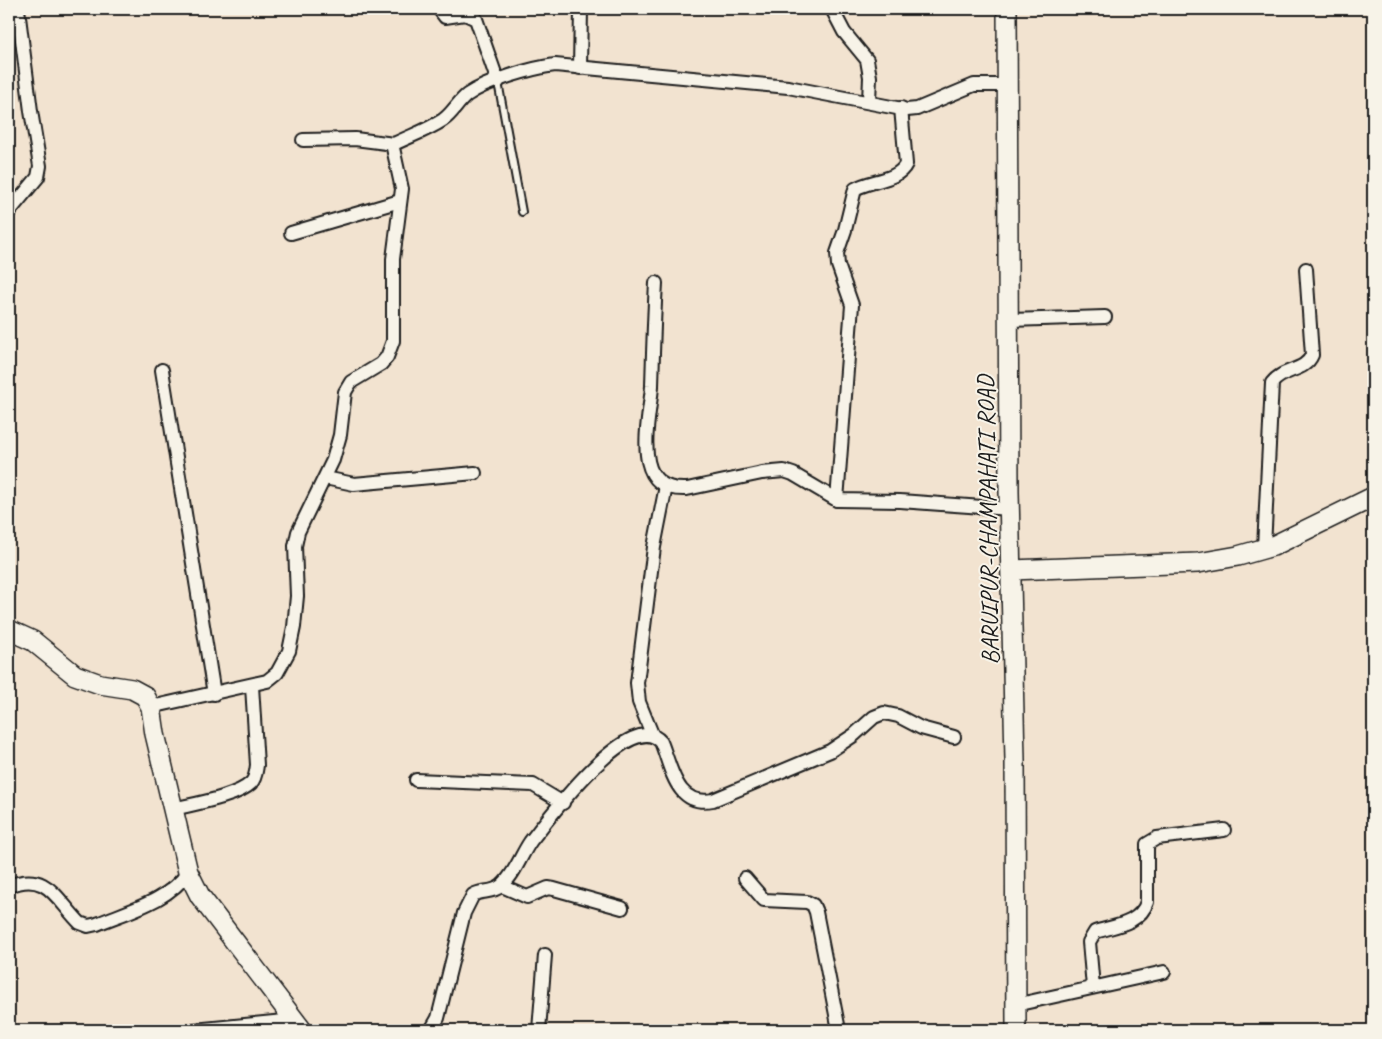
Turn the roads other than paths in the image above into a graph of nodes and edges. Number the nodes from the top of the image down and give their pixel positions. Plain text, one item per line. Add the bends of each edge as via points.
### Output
1 (18, 9) edge
2 (438, 9) edge
3 (580, 9) edge
4 (832, 9) edge
5 (1008, 9) edge
6 (580, 68) junction
7 (498, 82) junction
8 (1008, 85) junction
9 (869, 101) junction
10 (901, 108) junction
11 (303, 140) dead end
12 (394, 144) junction
13 (400, 201) junction
14 (9, 212) edge
15 (522, 212) dead end
16 (291, 233) dead end
17 (1306, 269) dead end
18 (656, 282) dead end
19 (1105, 318) dead end
20 (1009, 320) junction
21 (162, 370) dead end
22 (475, 474) dead end
23 (325, 478) junction
24 (666, 486) junction
25 (1373, 497) edge
26 (837, 500) junction
27 (1010, 509) junction
28 (1264, 548) junction
29 (1011, 570) junction
30 (9, 630) edge
31 (252, 686) junction
32 (214, 694) junction
33 (151, 707) junction
34 (652, 734) junction
35 (954, 737) dead end
36 (416, 780) dead end
37 (563, 803) junction
38 (173, 810) junction
39 (1224, 830) dead end
40 (188, 872) junction
41 (745, 878) dead end
42 (9, 886) edge
43 (502, 886) junction
44 (622, 908) dead end
45 (545, 956) dead end
46 (1164, 972) dead end
47 (1093, 988) junction
48 (1015, 1005) junction
49 (298, 1025) edge
50 (194, 1030) edge
51 (431, 1030) edge
52 (538, 1030) edge
53 (839, 1030) edge
54 (1016, 1030) edge

1 - 14 street via 40,166 38,177
2 - 7 street via 445,17 465,14 476,19
3 - 6 street
4 - 9 street via 844,32 867,60
5 - 8 main road, BARUIPUR-CHAMPAHATI ROAD
6 - 7 street via 538,67
6 - 9 street via 788,87
7 - 12 street via 466,96 443,120
7 - 15 lane
8 - 10 street via 974,85 917,109
8 - 20 main road, BARUIPUR-CHAMPAHATI ROAD
9 - 10 street
10 - 26 street via 906,164 898,174 855,189 837,253 852,305
11 - 12 street via 374,140
12 - 13 street via 402,189
13 - 16 street
13 - 23 street via 393,259 393,341 381,364 351,382 345,392 340,435
17 - 28 street via 1312,355 1304,366 1277,376 1272,382
18 - 24 street via 651,393 645,436 652,470 659,482
19 - 20 street
20 - 27 main road, BARUIPUR-CHAMPAHATI ROAD
21 - 32 street
22 - 23 street via 354,484
23 - 31 street via 298,532 295,546 295,619 289,651 277,673
24 - 26 street via 675,490 687,489 762,473 784,472
24 - 34 street via 654,547 637,684 639,702
25 - 28 main road
26 - 27 street
27 - 29 main road, BARUIPUR-CHAMPAHATI ROAD
28 - 29 main road via 1198,563
29 - 48 main road, BARUIPUR-CHAMPAHATI ROAD
30 - 33 main road via 33,640 75,676 132,689 145,696
31 - 32 street
31 - 38 street via 256,776 238,791
32 - 33 street
33 - 38 main road
34 - 35 street via 661,742 680,789 692,800 702,802 830,751 884,713
34 - 37 street via 631,739 602,758
36 - 37 street via 533,785
37 - 43 street via 530,842
38 - 40 main road
39 - 47 street via 1157,838 1147,844 1145,910 1131,921 1095,932 1091,937
40 - 42 street via 170,892 88,926 80,923 40,882 27,880
40 - 49 main road via 200,896
41 - 53 street via 764,900 807,902 816,912
43 - 44 street via 527,896 554,889
43 - 51 street via 478,892 468,903 438,1018
45 - 52 street
46 - 47 street
47 - 48 street
48 - 54 main road, BARUIPUR-CHAMPAHATI ROAD
49 - 50 street

